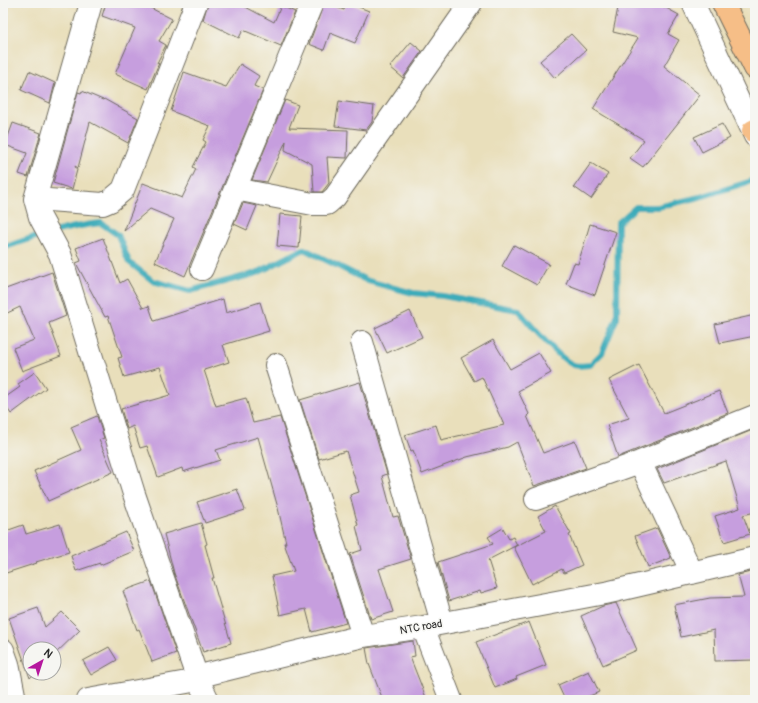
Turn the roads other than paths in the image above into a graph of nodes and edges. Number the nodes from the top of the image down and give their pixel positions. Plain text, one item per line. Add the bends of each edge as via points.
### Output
1 (92, 3) edge
2 (196, 3) edge
3 (312, 3) edge
4 (471, 3) edge
5 (693, 3) edge
6 (724, 3) edge
7 (755, 68) edge
8 (754, 133) edge
9 (235, 189) junction
10 (38, 208) junction
11 (202, 270) dead end
12 (362, 342) dead end
13 (276, 366) dead end
14 (755, 416) edge
15 (640, 462) junction
16 (536, 499) dead end
17 (755, 558) edge
18 (692, 572) junction
19 (432, 626) junction
20 (363, 636) junction
21 (3, 650) edge
22 (198, 680) junction
23 (15, 700) edge
24 (88, 700) edge
25 (208, 700) edge
26 (451, 700) edge

1 - 10 street
2 - 10 street via 123,190 114,199 102,204
3 - 9 street
4 - 9 street via 335,197 327,204 313,204
5 - 8 street
6 - 7 main road
9 - 11 street
10 - 22 street via 60,254 134,494
12 - 19 street
13 - 20 street
14 - 15 street
15 - 16 street
15 - 18 street
17 - 18 street, NTC road
18 - 19 street, NTC road via 610,592
19 - 20 street, NTC road
19 - 26 street
20 - 22 street, NTC road via 208,674
21 - 23 street
22 - 24 street, NTC road
22 - 25 street

